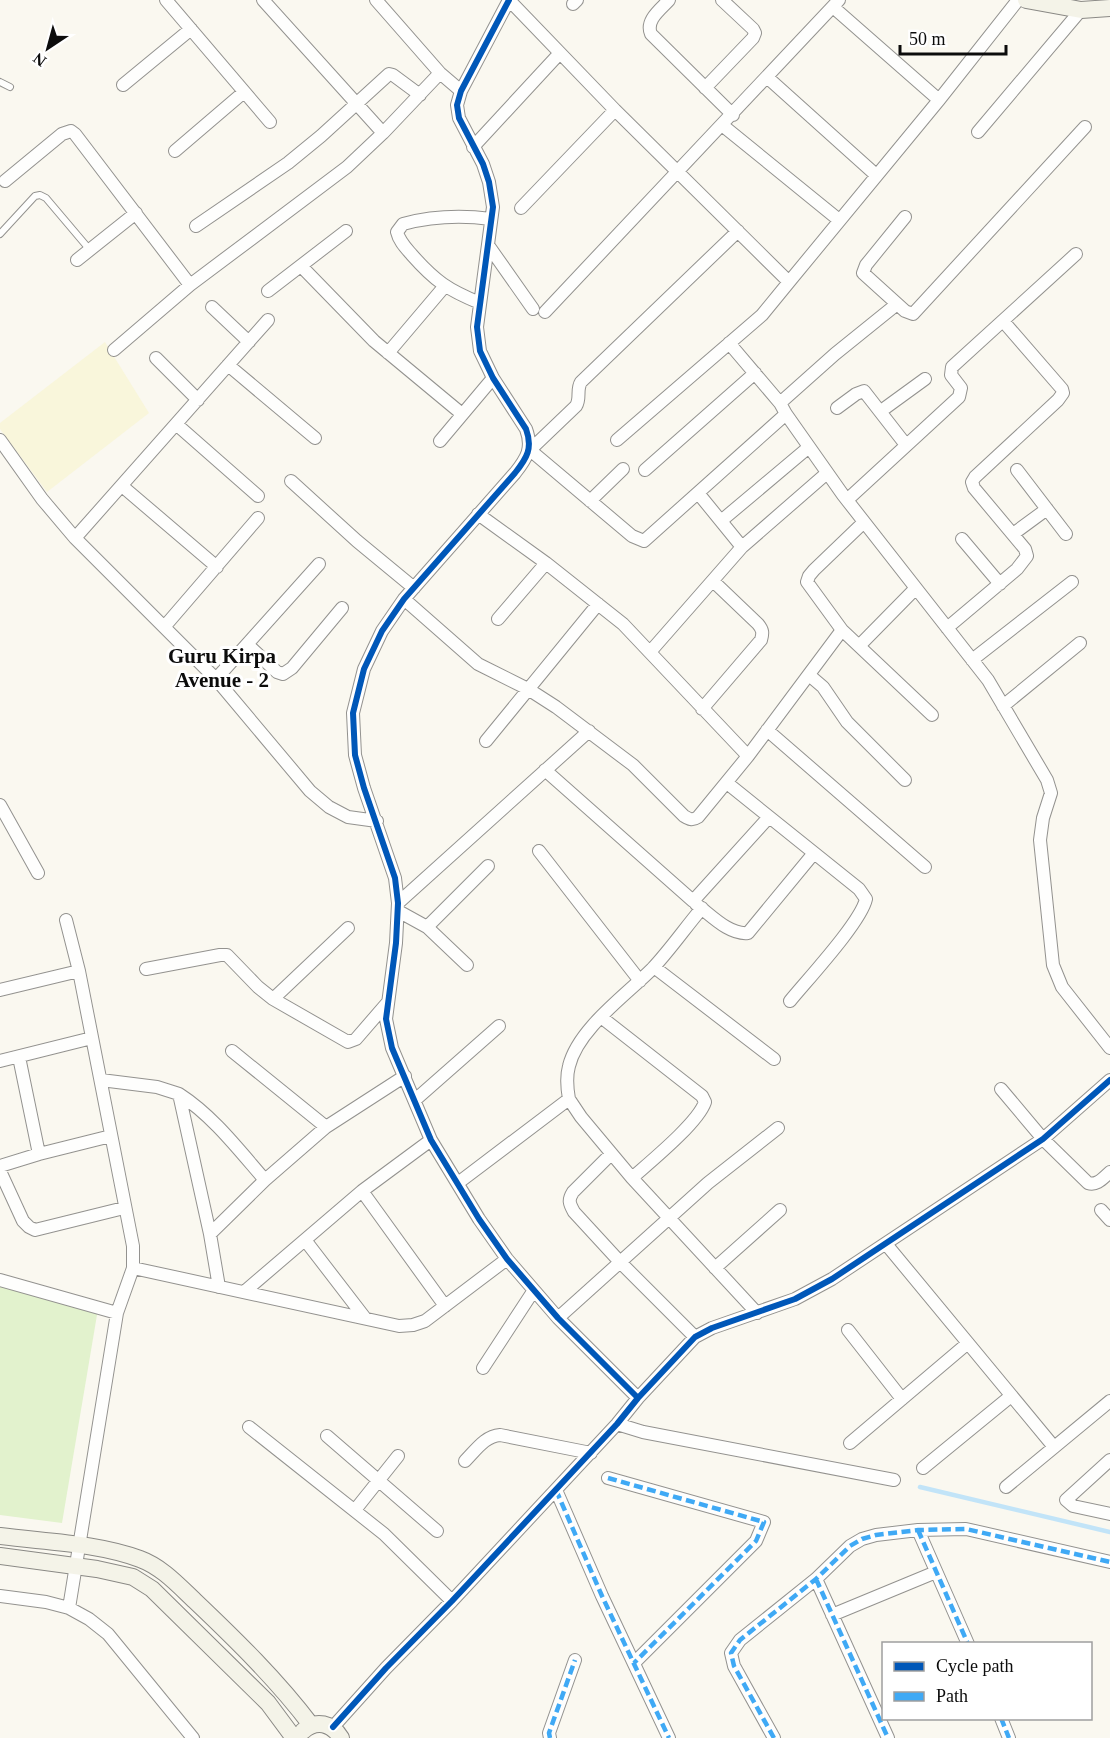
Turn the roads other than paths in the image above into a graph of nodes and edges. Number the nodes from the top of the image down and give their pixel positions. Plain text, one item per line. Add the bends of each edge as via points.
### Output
1 (165, 0) edge
2 (263, 0) edge
3 (376, 0) edge
4 (509, 0) edge
5 (669, 0) edge
6 (722, 0) edge
7 (1018, 0) edge
8 (1026, 0) edge
9 (836, 3) edge
10 (1110, 8) edge
11 (1081, 10) junction
12 (191, 29) junction
13 (559, 54) junction
14 (440, 73) junction
15 (768, 78) junction
16 (0, 82) edge
17 (123, 86) dead end
18 (10, 87) dead end
19 (705, 88) junction
20 (460, 91) junction
21 (244, 92) junction
22 (420, 95) junction
23 (939, 100) junction
24 (357, 105) junction
25 (615, 110) junction
26 (733, 115) junction
27 (270, 122) dead end
28 (722, 125) junction
29 (1085, 127) dead end
30 (978, 132) dead end
31 (383, 133) junction
32 (473, 147) junction
33 (175, 152) dead end
34 (677, 171) junction
35 (876, 175) junction
36 (5, 181) dead end
37 (521, 208) dead end
38 (136, 213) junction
39 (905, 217) dead end
40 (491, 219) junction
41 (839, 220) junction
42 (196, 226) dead end
43 (346, 231) dead end
44 (738, 231) junction
45 (0, 234) edge
46 (488, 245) junction
47 (90, 250) junction
48 (1076, 254) dead end
49 (77, 260) dead end
50 (301, 266) junction
51 (789, 282) junction
52 (190, 285) junction
53 (444, 286) junction
54 (268, 291) dead end
55 (480, 303) junction
56 (897, 304) junction
57 (212, 307) dead end
58 (268, 320) dead end
59 (1003, 321) junction
60 (249, 342) junction
61 (729, 343) junction
62 (114, 350) dead end
63 (388, 353) junction
64 (156, 358) dead end
65 (228, 365) junction
66 (754, 373) junction
67 (493, 378) junction
68 (926, 379) dead end
69 (198, 400) junction
70 (780, 403) junction
71 (837, 408) dead end
72 (881, 411) junction
73 (462, 414) junction
74 (786, 414) junction
75 (176, 424) junction
76 (315, 438) dead end
77 (0, 440) edge
78 (616, 440) dead end
79 (440, 441) dead end
80 (906, 446) junction
81 (809, 447) junction
82 (530, 450) junction
83 (623, 469) dead end
84 (645, 470) dead end
85 (1017, 470) dead end
86 (827, 473) junction
87 (291, 481) dead end
88 (122, 486) junction
89 (698, 493) junction
90 (258, 496) dead end
91 (847, 500) junction
92 (590, 501) junction
93 (1047, 509) junction
94 (478, 514) junction
95 (258, 518) dead end
96 (722, 521) junction
97 (864, 522) junction
98 (1013, 534) junction
99 (1066, 534) dead end
100 (75, 538) junction
101 (962, 539) dead end
102 (742, 547) junction
103 (546, 563) junction
104 (319, 564) dead end
105 (217, 567) junction
106 (713, 580) junction
107 (1072, 582) dead end
108 (1000, 584) junction
109 (414, 588) junction
110 (916, 588) junction
111 (404, 599) junction
112 (598, 604) junction
113 (342, 608) dead end
114 (498, 620) dead end
115 (165, 626) junction
116 (947, 628) junction
117 (842, 630) junction
118 (1080, 644) dead end
119 (248, 645) junction
120 (859, 646) junction
121 (650, 652) junction
122 (972, 660) junction
123 (808, 675) junction
124 (216, 679) junction
125 (528, 689) junction
126 (1003, 706) junction
127 (702, 709) junction
128 (932, 715) dead end
129 (767, 730) junction
130 (589, 731) junction
131 (486, 741) dead end
132 (748, 756) junction
133 (544, 770) junction
134 (905, 780) dead end
135 (727, 783) junction
136 (0, 805) edge
137 (769, 817) junction
138 (377, 821) junction
139 (539, 851) dead end
140 (814, 853) junction
141 (488, 866) dead end
142 (926, 867) dead end
143 (38, 873) dead end
144 (697, 905) junction
145 (398, 907) junction
146 (66, 920) dead end
147 (428, 927) junction
148 (348, 928) dead end
149 (467, 965) dead end
150 (654, 967) junction
151 (146, 969) dead end
152 (78, 971) junction
153 (640, 981) junction
154 (0, 990) edge
155 (273, 999) junction
156 (790, 1001) dead end
157 (388, 1002) junction
158 (601, 1017) junction
159 (499, 1026) dead end
160 (92, 1038) junction
161 (1110, 1048) edge
162 (232, 1051) dead end
163 (19, 1057) junction
164 (774, 1059) dead end
165 (0, 1061) edge
166 (405, 1076) junction
167 (100, 1080) junction
168 (1110, 1080) edge
169 (1001, 1089) dead end
170 (179, 1094) junction
171 (569, 1098) junction
172 (415, 1100) junction
173 (326, 1127) junction
174 (778, 1128) dead end
175 (111, 1136) junction
176 (1043, 1139) junction
177 (431, 1140) junction
178 (39, 1154) junction
179 (611, 1154) junction
180 (0, 1166) edge
181 (0, 1171) edge
182 (1110, 1172) edge
183 (632, 1178) junction
184 (265, 1179) junction
185 (458, 1183) junction
186 (362, 1191) junction
187 (124, 1208) junction
188 (780, 1210) dead end
189 (1101, 1210) dead end
190 (669, 1218) junction
191 (1110, 1220) edge
192 (210, 1234) junction
193 (305, 1240) junction
194 (886, 1244) junction
195 (507, 1259) junction
196 (620, 1262) junction
197 (715, 1268) junction
198 (133, 1269) junction
199 (0, 1280) edge
200 (219, 1287) junction
201 (534, 1290) junction
202 (244, 1292) junction
203 (444, 1306) junction
204 (117, 1313) junction
205 (757, 1313) junction
206 (365, 1318) junction
207 (558, 1318) junction
208 (848, 1330) dead end
209 (695, 1337) junction
210 (968, 1343) junction
211 (483, 1368) dead end
212 (1011, 1396) junction
213 (638, 1398) junction
214 (902, 1399) junction
215 (1110, 1401) edge
216 (617, 1424) junction
217 (249, 1427) dead end
218 (327, 1436) dead end
219 (850, 1443) dead end
220 (1054, 1447) junction
221 (591, 1453) junction
222 (398, 1456) dead end
223 (1110, 1460) edge
224 (465, 1461) dead end
225 (923, 1468) dead end
226 (608, 1478) dead end
227 (379, 1480) junction
228 (894, 1480) dead end
229 (1006, 1487) dead end
230 (556, 1490) junction
231 (355, 1510) junction
232 (1110, 1514) edge
233 (918, 1530) junction
234 (437, 1531) dead end
235 (0, 1536) edge
236 (78, 1546) junction
237 (0, 1556) edge
238 (1110, 1562) edge
239 (76, 1566) junction
240 (936, 1572) junction
241 (816, 1579) junction
242 (0, 1596) edge
243 (452, 1601) junction
244 (69, 1608) junction
245 (832, 1615) junction
246 (967, 1642) edge
247 (575, 1660) dead end
248 (634, 1663) junction
249 (1001, 1720) edge
250 (311, 1725) junction
251 (337, 1733) edge
252 (193, 1738) edge
253 (294, 1738) edge
254 (299, 1738) edge
255 (549, 1738) edge
256 (669, 1738) edge
257 (774, 1738) edge
258 (888, 1738) edge
259 (1009, 1738) edge

1 - 12 street
2 - 24 street
3 - 14 street
4 - 13 street
4 - 20 street
5 - 19 street via 652,19 649,29
6 - 19 street via 755,33
7 - 23 street
8 - 11 main road
9 - 15 street
9 - 23 street
10 - 11 main road
11 - 30 street
12 - 17 street
12 - 21 street
13 - 25 street
13 - 32 street
14 - 20 street
14 - 22 street
15 - 26 street
15 - 35 street
16 - 18 lane
19 - 26 street
20 - 32 street via 459,118
21 - 27 street
21 - 33 street
22 - 24 street via 389,74
22 - 31 street
23 - 35 street
24 - 31 street
24 - 42 street via 288,163
25 - 34 street
25 - 37 street
26 - 28 street
28 - 34 street
28 - 41 street
29 - 56 street via 916,312 909,313
31 - 52 street via 347,167
32 - 40 street via 489,182
34 - 44 street
34 - 46 street via 539,310
35 - 41 street
36 - 38 street via 62,134 71,131
38 - 47 street
38 - 52 street
39 - 56 street via 863,273
40 - 46 street
40 - 53 street via 447,216 399,227 397,232 405,247
41 - 51 street
43 - 50 street
44 - 51 street
44 - 82 street via 581,382 576,406
45 - 47 lane via 40,195
46 - 55 street
47 - 49 street
48 - 59 street
50 - 54 street
50 - 63 street
51 - 61 street via 762,315
52 - 62 street
53 - 55 street
53 - 63 street
55 - 67 street via 480,351
56 - 70 street
57 - 60 street
58 - 60 street
59 - 80 street via 952,367 951,375 962,388 961,393
59 - 98 street via 1063,393 972,482
60 - 65 street
61 - 66 street
61 - 78 street
63 - 73 street
64 - 69 street
65 - 69 street
65 - 76 street
66 - 70 street
66 - 84 street
67 - 73 street
67 - 82 street via 526,429
68 - 72 street
69 - 75 street
70 - 74 street
71 - 72 street via 864,391
72 - 80 street
73 - 79 street
74 - 81 street
74 - 89 street
75 - 88 street
75 - 90 street
77 - 100 street
80 - 91 street
81 - 86 street
81 - 96 street
82 - 92 street
82 - 94 street
83 - 92 street
85 - 93 street
86 - 91 street
86 - 102 street
87 - 109 street
88 - 100 street
88 - 105 street
89 - 92 street via 644,541 632,536
89 - 96 street
91 - 97 street
93 - 98 street
93 - 99 street
94 - 103 street
94 - 109 street
95 - 105 street
96 - 102 street
97 - 110 street
97 - 117 street via 808,576 807,582
98 - 108 street via 1027,556
100 - 115 street
101 - 108 street
102 - 106 street
103 - 112 street
103 - 114 street
104 - 119 street
105 - 115 street
106 - 121 street
106 - 127 street via 758,624 763,635
107 - 122 street
108 - 116 street
109 - 111 street
110 - 116 street
110 - 120 street
111 - 125 street via 478,664
111 - 138 street via 382,631 364,669 353,712 355,755
112 - 121 street
112 - 125 street
113 - 119 street via 283,674
115 - 124 street
116 - 122 street
117 - 120 street
117 - 123 street
118 - 126 street
119 - 124 street
120 - 128 street
121 - 127 street
122 - 126 street
123 - 129 street
123 - 134 street via 823,687 847,722
124 - 138 street via 329,807 348,817
125 - 130 street
125 - 131 street
126 - 161 street via 1050,786 1040,840 1056,976
127 - 132 street
129 - 132 street
129 - 142 street
130 - 133 street
130 - 135 street via 633,765 689,819 698,817
132 - 135 street
133 - 144 street
133 - 145 street
135 - 137 street
136 - 143 street
137 - 140 street
137 - 144 street
138 - 145 street via 395,878
139 - 153 street
140 - 144 street via 748,933 732,931
140 - 156 street via 866,899 847,930
141 - 147 street
144 - 150 street
145 - 147 street
145 - 157 street
146 - 152 street
147 - 149 street
148 - 155 street
150 - 153 street
150 - 164 street
151 - 155 street via 227,955
152 - 154 street
152 - 160 street
153 - 158 street
155 - 157 street via 348,1042 356,1039
157 - 166 street via 386,1019 392,1048
158 - 171 street via 587,1032 569,1065
158 - 183 street via 705,1102 679,1135
159 - 172 street
160 - 163 street
160 - 167 street
162 - 173 street
163 - 165 street
163 - 178 street
166 - 172 street
166 - 173 street
167 - 170 street via 157,1087
167 - 175 street
168 - 176 street
169 - 176 street
170 - 184 street via 213,1120
170 - 192 street
171 - 179 street
171 - 185 street
172 - 177 street
173 - 184 street
174 - 190 street
175 - 178 street
175 - 187 street
176 - 182 street via 1088,1183 1093,1185
176 - 194 street
177 - 185 street
177 - 186 street
178 - 180 street
179 - 183 street
179 - 196 street via 573,1192 569,1204
181 - 187 street via 23,1221 35,1230
183 - 190 street
184 - 192 street
185 - 195 street
186 - 193 street
186 - 203 street
187 - 198 street via 133,1246
188 - 197 street
189 - 191 street
190 - 196 street
190 - 197 street
192 - 200 street
193 - 202 street
193 - 206 street
194 - 205 street via 813,1290
194 - 210 street
195 - 201 street
195 - 203 street
196 - 207 street
196 - 209 street
197 - 205 street
198 - 200 street
198 - 204 street
199 - 204 street
200 - 202 street
201 - 207 street
201 - 211 street
202 - 206 street
203 - 206 street via 413,1325 399,1326
204 - 236 street
205 - 209 street
207 - 213 street
208 - 214 street
209 - 213 street
210 - 212 street
210 - 214 street
212 - 220 street
212 - 225 street
213 - 216 street
214 - 219 street
215 - 220 street
216 - 221 street
216 - 228 street
217 - 231 street
218 - 227 street
220 - 229 street
221 - 224 street via 500,1435 484,1441
221 - 230 street
222 - 227 street
223 - 232 street via 1066,1500 1073,1506
226 - 248 street via 764,1522 756,1541
227 - 231 street
227 - 234 street
230 - 243 street
230 - 248 street
231 - 243 street
233 - 238 street via 966,1529
233 - 240 street
233 - 241 street via 861,1539
235 - 236 main road
236 - 239 street
236 - 250 main road via 142,1560 166,1574 284,1689
237 - 239 main road
239 - 244 street
239 - 253 main road via 133,1577 152,1589 268,1703
240 - 245 street
240 - 246 street
241 - 245 street
241 - 257 street via 740,1640 731,1653 734,1666
242 - 244 street
243 - 251 street via 386,1668
244 - 252 street via 108,1634
245 - 258 street
247 - 255 street
248 - 256 street
249 - 259 street
250 - 251 main road via 318,1723
250 - 254 main road

